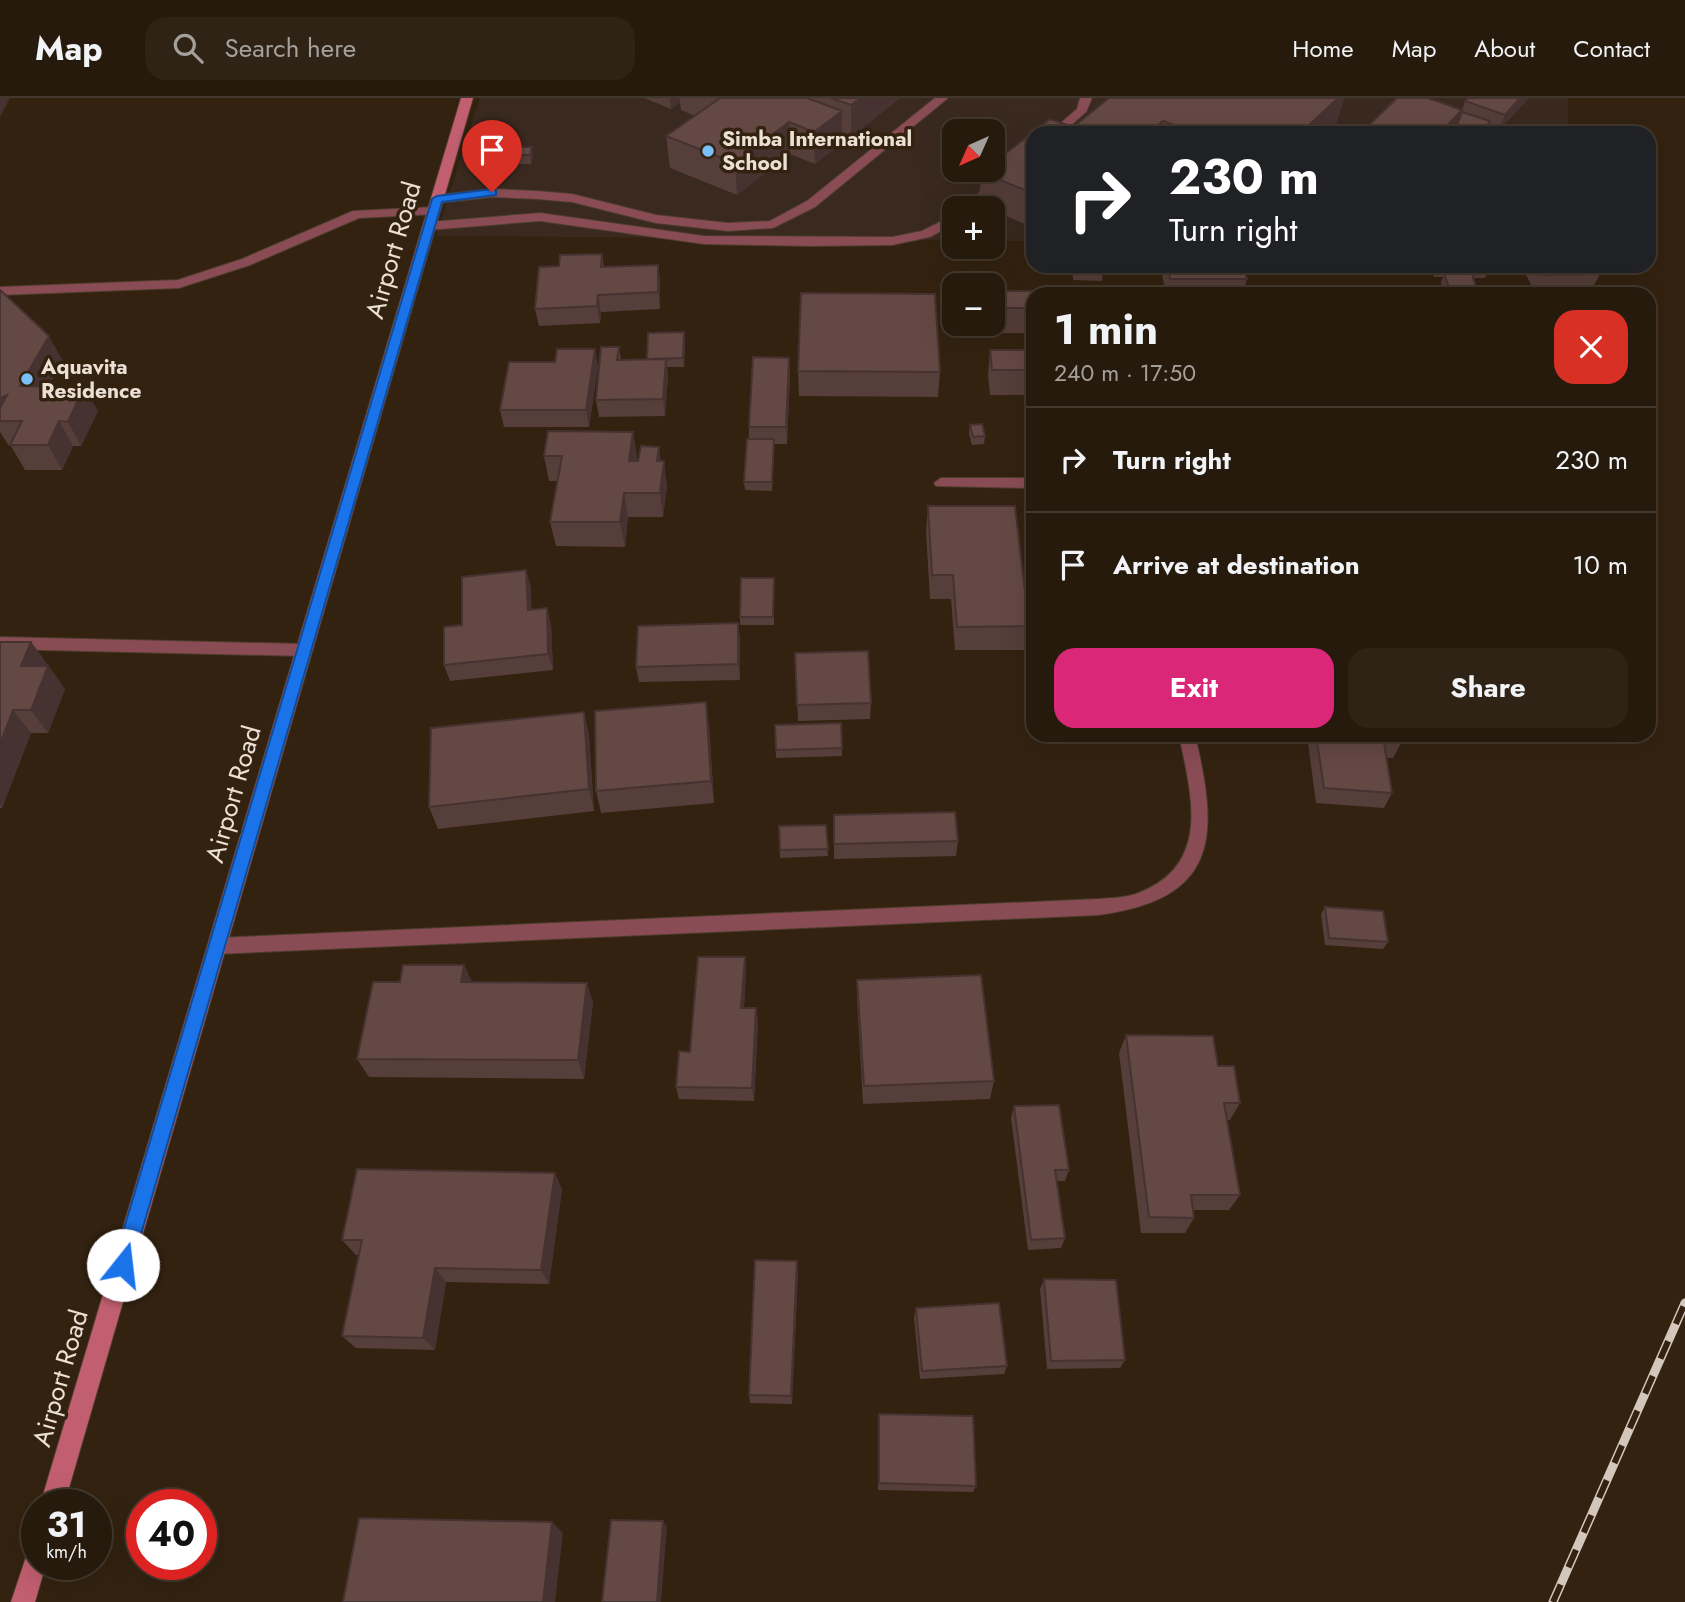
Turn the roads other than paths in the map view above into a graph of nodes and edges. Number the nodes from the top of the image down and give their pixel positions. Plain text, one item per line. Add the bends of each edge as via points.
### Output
1 (467, 98) edge
2 (942, 98) edge
3 (1086, 98) edge
4 (1063, 126) edge
5 (1026, 158) edge
6 (981, 196) edge
7 (433, 212) junction
8 (942, 225) edge
9 (0, 291) edge
10 (1026, 483) edge
11 (941, 484) dead end
12 (0, 643) edge
13 (304, 650) junction
14 (1189, 742) edge
15 (217, 946) junction
16 (57, 1489) edge
17 (30, 1580) edge
18 (23, 1602) edge

1 - 7 street, Airport Road
2 - 7 street via 811,204 773,224 728,227 656,219 572,198 492,192
3 - 4 street via 1082,110
5 - 6 street
7 - 8 street via 540,217 704,240 892,241
7 - 9 street via 357,214 246,262 179,284
7 - 13 street, Airport Road
10 - 11 street
12 - 13 street
13 - 15 street, Airport Road
14 - 15 street via 1202,802 1195,859 1173,883 1140,901 1098,907
15 - 16 street, Airport Road
17 - 18 street

